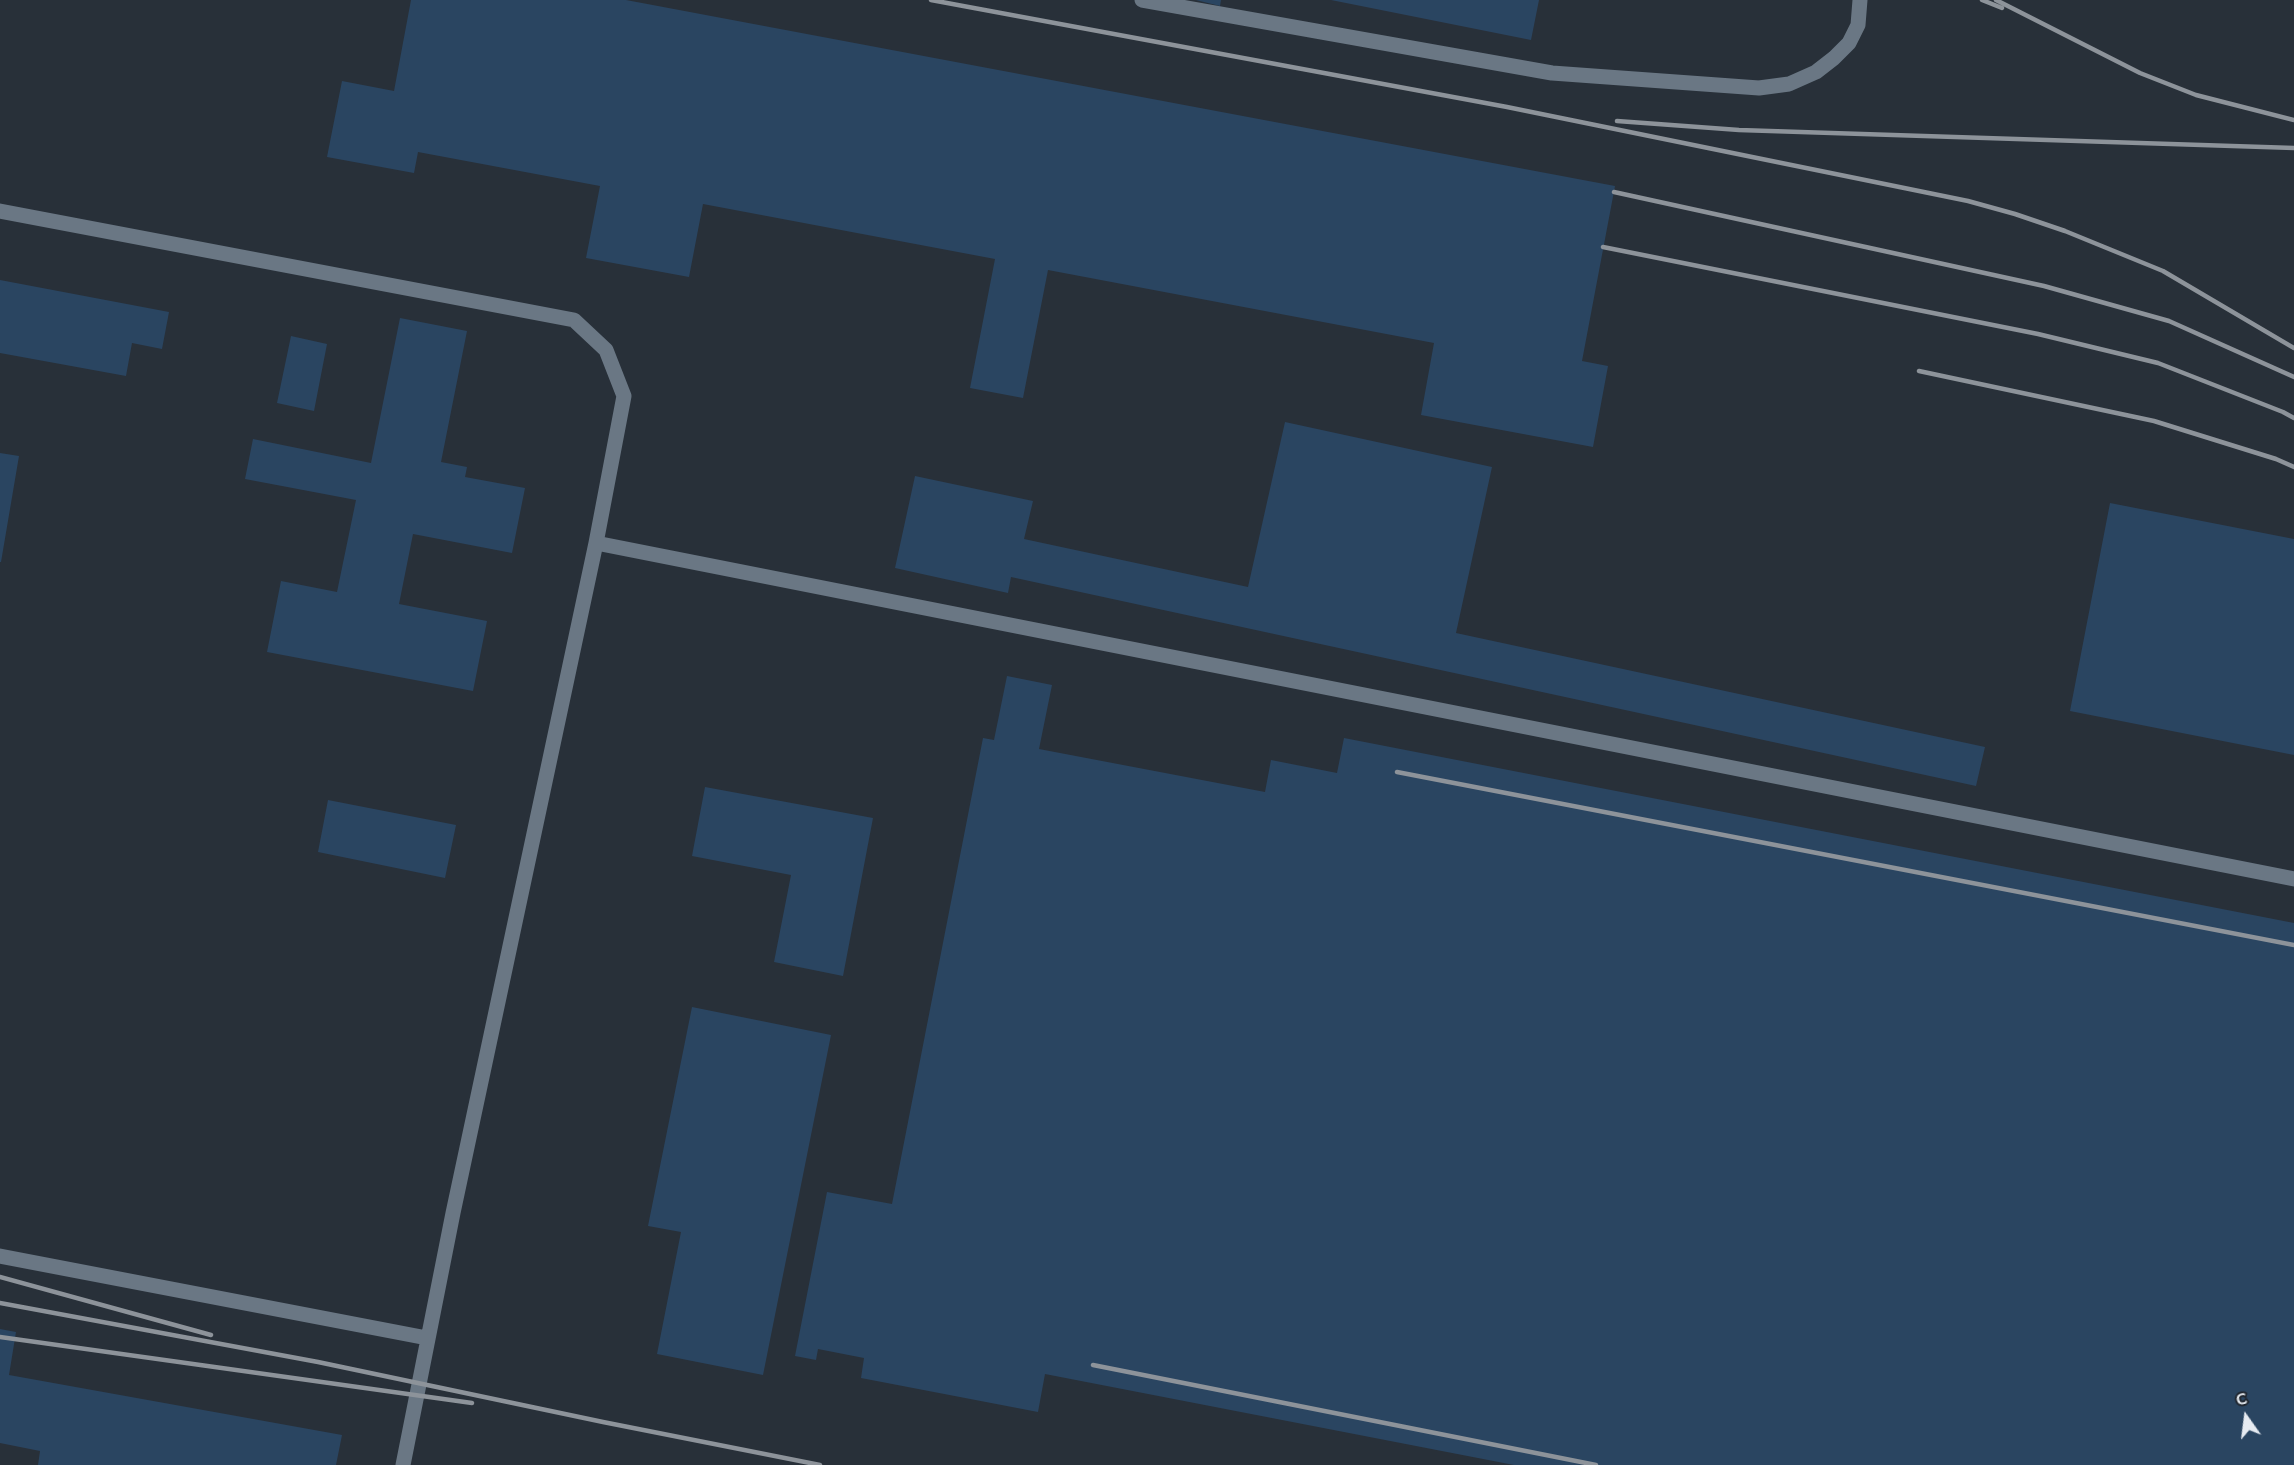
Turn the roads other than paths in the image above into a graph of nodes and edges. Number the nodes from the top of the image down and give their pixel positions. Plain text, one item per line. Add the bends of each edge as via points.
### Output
1 (1142, 0) edge
2 (1860, 0) edge
3 (0, 211) edge
4 (596, 543) junction
5 (2294, 879) edge
6 (0, 1256) edge
7 (428, 1338) junction
8 (403, 1465) edge

1 - 2 lane via 1552,73 1759,88 1789,84 1816,72 1834,58 1849,43 1858,25
3 - 4 lane via 574,320 606,350 624,396
4 - 5 lane
4 - 7 lane
6 - 7 lane
7 - 8 lane

